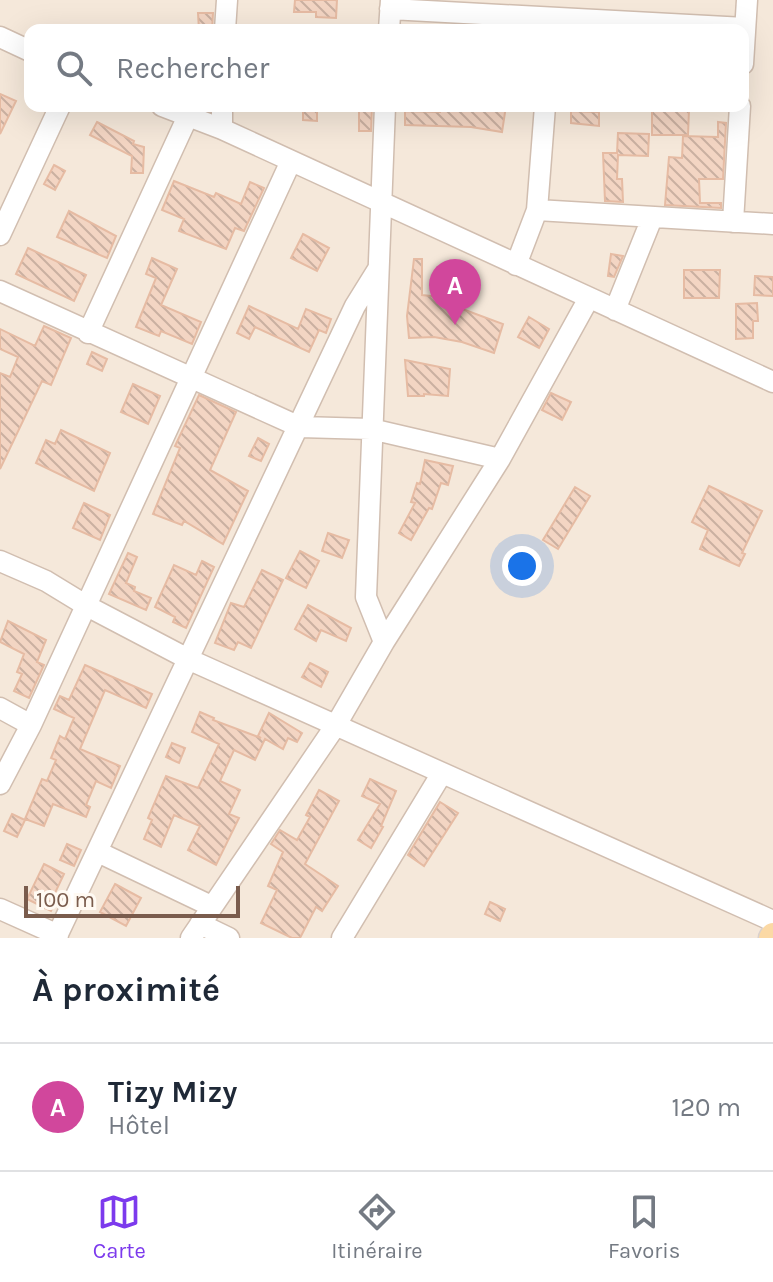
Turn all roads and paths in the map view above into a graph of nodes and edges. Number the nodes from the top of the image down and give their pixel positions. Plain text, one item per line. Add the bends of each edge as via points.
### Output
1 (227, 0) edge
2 (747, 0) edge
3 (390, 4) edge
4 (225, 24) edge
5 (389, 24) edge
6 (549, 24) edge
7 (745, 24) edge
8 (0, 37) edge
9 (24, 48) edge
10 (57, 112) edge
11 (178, 112) edge
12 (222, 112) edge
13 (385, 112) edge
14 (545, 112) edge
15 (740, 112) edge
16 (188, 116) junction
17 (222, 129) junction
18 (291, 161) junction
19 (381, 202) junction
20 (537, 210) junction
21 (652, 218) junction
22 (733, 222) junction
23 (773, 224) edge
24 (0, 235) edge
25 (516, 265) junction
26 (378, 269) junction
27 (0, 291) edge
28 (589, 298) junction
29 (615, 310) junction
30 (88, 333) junction
31 (191, 380) junction
32 (773, 382) edge
33 (300, 427) junction
34 (371, 429) junction
35 (500, 459) junction
36 (0, 561) edge
37 (87, 606) junction
38 (384, 642) junction
39 (190, 660) junction
40 (0, 708) edge
41 (31, 725) junction
42 (336, 725) junction
43 (442, 773) junction
44 (0, 784) edge
45 (98, 852) junction
46 (211, 906) junction
47 (0, 909) edge
48 (773, 921) edge
49 (196, 931) edge
50 (57, 936) edge
51 (229, 938) edge
52 (342, 938) edge

1 - 4 street
2 - 7 street
3 - 5 street
3 - 6 street
8 - 9 street
10 - 24 street
11 - 16 street
12 - 17 street
13 - 19 street
14 - 20 street
15 - 22 street
16 - 17 street
16 - 30 street
17 - 18 street
18 - 19 street
18 - 31 street
19 - 25 street
19 - 26 street
20 - 21 street
20 - 25 street
21 - 22 street
21 - 29 street
22 - 23 street
25 - 28 street
26 - 33 street via 355,306
26 - 34 street
27 - 30 street
28 - 29 street
28 - 35 street
29 - 32 street
30 - 31 street
31 - 33 street
31 - 37 street
33 - 34 street
33 - 39 street
34 - 35 street
34 - 38 street via 366,597
35 - 38 street
36 - 37 street
37 - 39 street
37 - 41 street
38 - 42 street
39 - 42 street
39 - 45 street
40 - 41 street
41 - 44 street
42 - 43 street
42 - 46 street
43 - 48 street
43 - 52 street
45 - 46 street
45 - 50 street
46 - 49 street
47 - 50 street
49 - 51 street

